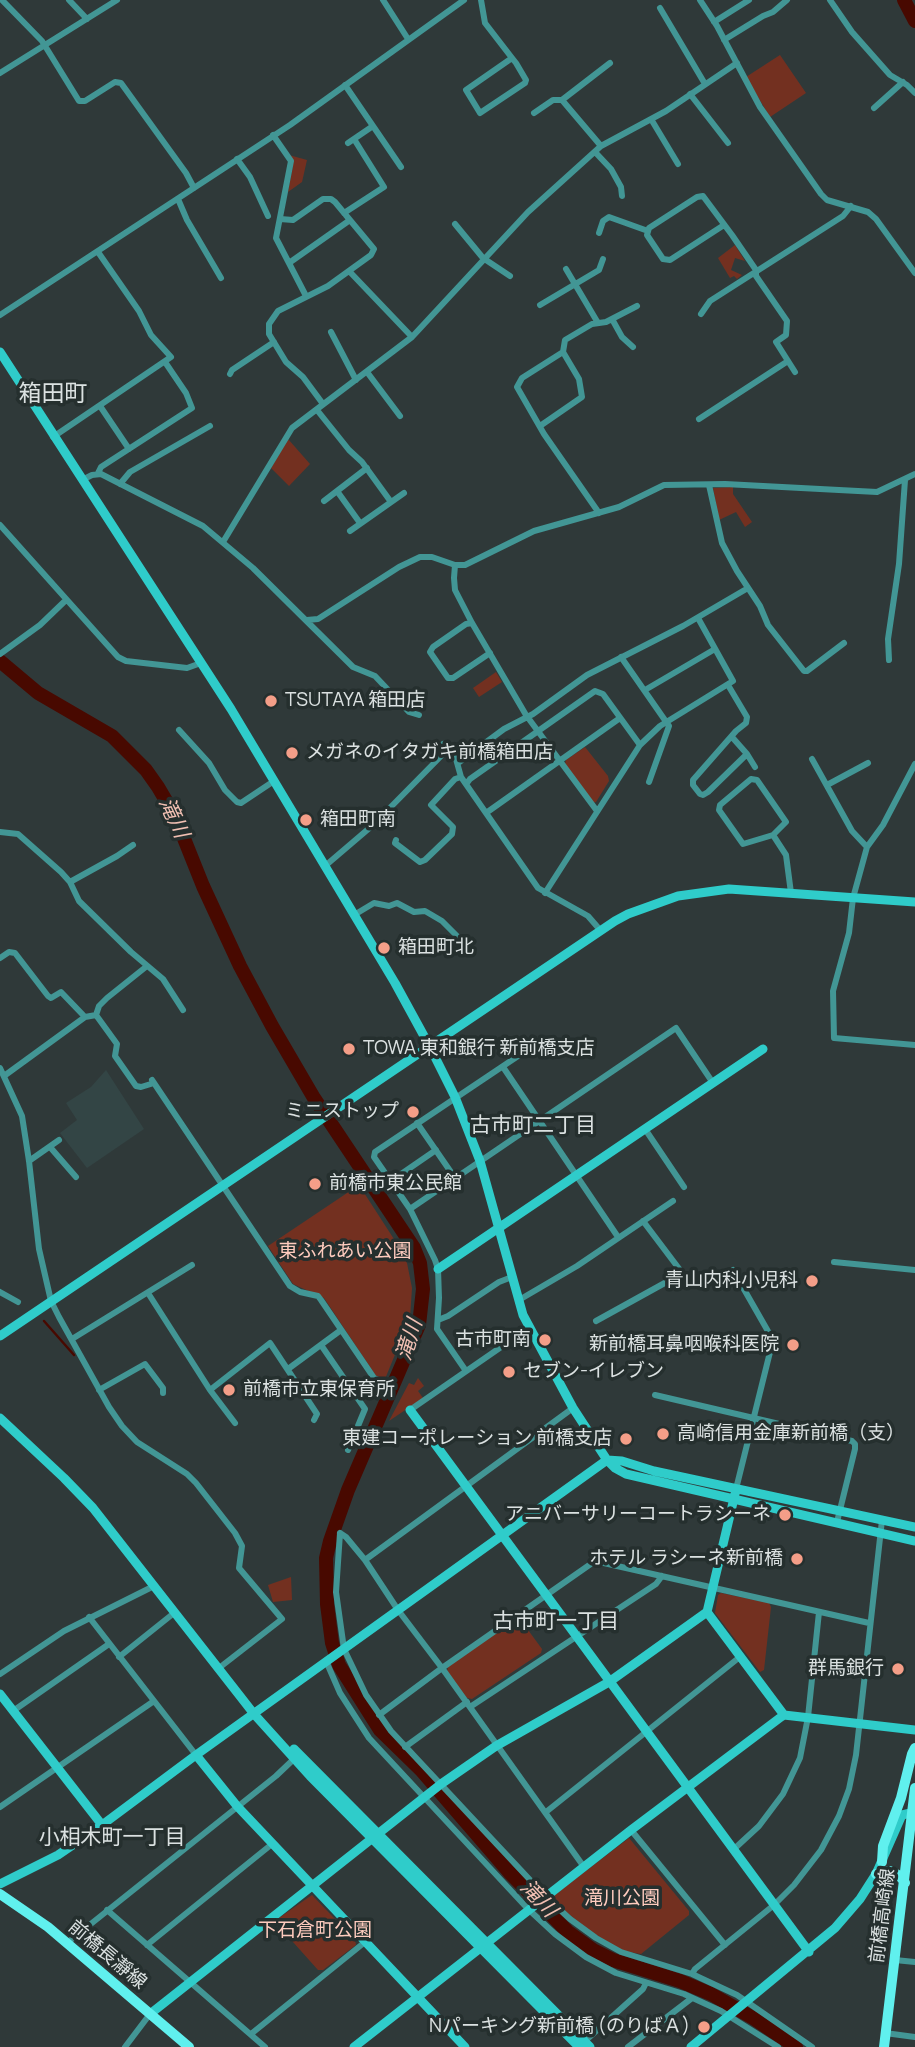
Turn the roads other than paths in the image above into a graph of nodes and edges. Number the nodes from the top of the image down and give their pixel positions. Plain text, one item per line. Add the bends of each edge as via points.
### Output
1 (1, 0) edge
2 (69, 0) edge
3 (117, 0) edge
4 (383, 0) edge
5 (464, 0) edge
6 (481, 0) edge
7 (700, 0) edge
8 (749, 0) edge
9 (788, 0) edge
10 (830, 0) edge
11 (660, 8) dead end
12 (87, 19) junction
13 (715, 22) junction
14 (408, 39) junction
15 (724, 40) junction
16 (45, 46) junction
17 (512, 58) junction
18 (610, 63) dead end
19 (737, 63) junction
20 (0, 74) edge
21 (903, 82) junction
22 (705, 84) junction
23 (345, 85) junction
24 (915, 93) edge
25 (690, 94) junction
26 (562, 100) junction
27 (874, 108) dead end
28 (534, 113) dead end
29 (651, 119) junction
30 (373, 126) junction
31 (273, 135) junction
32 (728, 143) dead end
33 (598, 149) junction
34 (237, 159) junction
35 (678, 164) dead end
36 (401, 167) dead end
37 (194, 188) junction
38 (622, 196) dead end
39 (177, 199) junction
40 (851, 206) junction
41 (344, 213) junction
42 (268, 216) dead end
43 (280, 219) junction
44 (350, 220) junction
45 (455, 224) dead end
46 (724, 225) junction
47 (648, 231) junction
48 (599, 233) dead end
49 (98, 252) junction
50 (484, 258) junction
51 (603, 259) dead end
52 (289, 262) junction
53 (566, 269) dead end
54 (755, 270) junction
55 (349, 271) junction
56 (915, 273) edge
57 (510, 276) dead end
58 (221, 278) dead end
59 (575, 284) junction
60 (306, 296) junction
61 (540, 305) dead end
62 (637, 306) dead end
63 (701, 314) dead end
64 (0, 315) edge
65 (612, 319) junction
66 (598, 323) junction
67 (331, 332) dead end
68 (412, 337) junction
69 (274, 342) junction
70 (633, 347) dead end
71 (563, 352) junction
72 (2, 358) edge
73 (788, 361) junction
74 (165, 362) junction
75 (367, 372) junction
76 (795, 372) dead end
77 (230, 374) dead end
78 (356, 380) junction
79 (323, 404) junction
80 (100, 406) junction
81 (317, 410) junction
82 (400, 416) dead end
83 (699, 419) dead end
84 (210, 426) dead end
85 (540, 426) junction
86 (54, 437) junction
87 (129, 449) junction
88 (367, 468) junction
89 (98, 473) junction
90 (915, 474) edge
91 (82, 480) junction
92 (905, 480) junction
93 (120, 484) junction
94 (709, 485) junction
95 (337, 491) junction
96 (404, 493) dead end
97 (324, 501) dead end
98 (391, 502) junction
99 (599, 513) junction
100 (360, 523) junction
101 (0, 525) edge
102 (350, 531) dead end
103 (223, 542) junction
104 (455, 565) junction
105 (748, 589) junction
106 (66, 600) junction
107 (698, 618) junction
108 (307, 620) junction
109 (472, 623) junction
110 (844, 643) dead end
111 (715, 649) junction
112 (1, 653) edge
113 (490, 653) junction
114 (621, 657) junction
115 (889, 660) dead end
116 (201, 663) junction
117 (728, 685) junction
118 (645, 690) junction
119 (419, 715) dead end
120 (526, 715) junction
121 (620, 718) junction
122 (667, 721) junction
123 (178, 730) dead end
124 (538, 731) junction
125 (732, 737) junction
126 (640, 745) junction
127 (747, 754) junction
128 (812, 759) dead end
129 (559, 761) junction
130 (458, 763) junction
131 (868, 763) dead end
132 (915, 764) edge
133 (755, 767) dead end
134 (461, 777) junction
135 (274, 780) junction
136 (649, 782) dead end
137 (467, 783) junction
138 (827, 785) junction
139 (597, 811) junction
140 (485, 813) junction
141 (0, 832) edge
142 (773, 835) junction
143 (396, 840) dead end
144 (133, 845) dead end
145 (867, 847) junction
146 (325, 866) junction
147 (70, 882) junction
148 (545, 893) junction
149 (791, 893) junction
150 (853, 898) junction
151 (915, 902) edge
152 (354, 915) junction
153 (601, 931) junction
154 (459, 937) dead end
155 (0, 958) edge
156 (147, 966) junction
157 (183, 1010) dead end
158 (96, 1014) junction
159 (85, 1017) junction
160 (915, 1045) edge
161 (430, 1047) junction
162 (763, 1049) dead end
163 (527, 1050) dead end
164 (503, 1067) junction
165 (0, 1068) edge
166 (4, 1076) junction
167 (713, 1083) junction
168 (455, 1097) junction
169 (540, 1121) junction
170 (417, 1123) junction
171 (645, 1129) junction
172 (59, 1140) dead end
173 (50, 1147) junction
174 (436, 1150) junction
175 (29, 1161) junction
176 (480, 1161) junction
177 (577, 1175) junction
178 (76, 1177) dead end
179 (455, 1178) junction
180 (391, 1181) junction
181 (223, 1185) junction
182 (684, 1187) dead end
183 (673, 1201) dead end
184 (410, 1209) junction
185 (643, 1221) junction
186 (499, 1226) junction
187 (618, 1237) junction
188 (834, 1262) dead end
189 (192, 1265) dead end
190 (438, 1269) junction
191 (733, 1270) dead end
192 (915, 1270) edge
193 (512, 1277) junction
194 (0, 1292) edge
195 (148, 1293) junction
196 (519, 1300) junction
197 (51, 1301) junction
198 (18, 1303) dead end
199 (438, 1320) junction
200 (596, 1321) dead end
201 (341, 1330) junction
202 (531, 1331) junction
203 (0, 1336) edge
204 (72, 1339) junction
205 (321, 1345) junction
206 (288, 1369) junction
207 (467, 1371) junction
208 (385, 1383) dead end
209 (99, 1390) junction
210 (210, 1390) junction
211 (163, 1393) dead end
212 (655, 1395) dead end
213 (573, 1408) junction
214 (410, 1410) joint
215 (0, 1418) edge
216 (752, 1418) junction
217 (314, 1420) dead end
218 (235, 1423) dead end
219 (348, 1450) dead end
220 (607, 1460) junction
221 (467, 1487) junction
222 (735, 1493) junction
223 (838, 1517) junction
224 (882, 1520) junction
225 (915, 1527) edge
226 (880, 1532) junction
227 (501, 1535) junction
228 (915, 1541) edge
229 (365, 1560) junction
230 (662, 1576) junction
231 (154, 1586) junction
232 (714, 1587) junction
233 (546, 1595) junction
234 (398, 1610) junction
235 (707, 1612) junction
236 (819, 1612) junction
237 (174, 1613) junction
238 (89, 1617) junction
239 (869, 1623) junction
240 (577, 1637) junction
241 (108, 1644) junction
242 (343, 1649) junction
243 (741, 1656) junction
244 (119, 1657) junction
245 (328, 1660) junction
246 (219, 1668) junction
247 (442, 1668) junction
248 (0, 1674) edge
249 (609, 1682) junction
250 (0, 1694) edge
251 (154, 1701) junction
252 (469, 1704) junction
253 (13, 1711) junction
254 (254, 1714) junction
255 (379, 1715) junction
256 (784, 1715) junction
257 (808, 1717) junction
258 (858, 1723) junction
259 (915, 1730) edge
260 (647, 1733) junction
261 (496, 1746) junction
262 (405, 1747) junction
263 (915, 1748) edge
264 (196, 1755) junction
265 (297, 1756) junction
266 (56, 1767) junction
267 (440, 1785) junction
268 (686, 1788) junction
269 (915, 1788) edge
270 (425, 1796) junction
271 (0, 1807) edge
272 (237, 1807) junction
273 (546, 1812) junction
274 (914, 1812) edge
275 (102, 1825) junction
276 (631, 1830) junction
277 (375, 1836) junction
278 (272, 1844) junction
279 (733, 1850) junction
280 (882, 1862) junction
281 (584, 1867) junction
282 (876, 1874) junction
283 (905, 1883) junction
284 (0, 1884) edge
285 (312, 1886) junction
286 (0, 1894) edge
287 (545, 1896) junction
288 (774, 1905) junction
289 (528, 1909) junction
290 (107, 1910) junction
291 (365, 1942) junction
292 (67, 1943) junction
293 (484, 1944) junction
294 (147, 1945) junction
295 (724, 1945) junction
296 (808, 1952) junction
297 (895, 1960) junction
298 (915, 1962) edge
299 (692, 1975) junction
300 (189, 1982) junction
301 (646, 1983) junction
302 (416, 1997) junction
303 (692, 1998) junction
304 (746, 2002) junction
305 (150, 2014) junction
306 (731, 2015) junction
307 (251, 2034) junction
308 (885, 2034) junction
309 (915, 2037) edge
310 (582, 2045) edge
311 (125, 2047) edge
312 (189, 2047) edge
313 (265, 2047) edge
314 (354, 2047) edge
315 (465, 2047) edge
316 (628, 2047) edge
317 (691, 2047) edge
318 (778, 2047) edge
319 (812, 2047) edge
320 (884, 2047) edge

1 - 16 street
2 - 12 street
3 - 12 street
4 - 14 street
5 - 14 street
6 - 17 street via 485,23
7 - 13 street
8 - 13 street
9 - 15 street
10 - 21 street via 874,58
11 - 22 street
12 - 16 street
13 - 15 street
14 - 23 street
15 - 19 street
16 - 20 street
16 - 37 street via 79,101 121,83
17 - 17 street via 525,83 480,113 466,90
18 - 26 street
19 - 22 street
19 - 40 street via 760,107 821,194
21 - 24 street
21 - 27 street
22 - 25 street
23 - 30 street
23 - 31 street
25 - 29 street
25 - 32 street
26 - 28 street via 553,100
26 - 33 street
29 - 33 street
29 - 35 street
30 - 36 street
30 - 41 street via 351,141 384,187
31 - 34 street
31 - 43 street via 291,161
33 - 38 street
33 - 50 street
34 - 37 street
34 - 42 street
37 - 39 street
39 - 49 street
39 - 58 street
40 - 54 street via 843,216
40 - 56 street via 876,219
41 - 43 street via 326,199 293,220
41 - 44 street
43 - 52 street via 276,238
44 - 52 street
44 - 55 street via 374,251
45 - 50 street
46 - 47 street via 703,197 696,197
46 - 47 street via 670,260 663,259
46 - 54 street
47 - 48 street via 609,217
49 - 64 street
49 - 74 street via 151,335 170,355
50 - 57 street
50 - 68 street
51 - 59 street via 599,270
52 - 60 street
53 - 59 street
54 - 63 street via 710,301
54 - 73 street via 787,321 786,335 776,342
55 - 60 street
55 - 68 street
59 - 61 street
59 - 66 street
60 - 69 street via 274,314 268,329
62 - 65 street
65 - 66 street
65 - 70 street
66 - 71 street via 565,340
67 - 78 street
68 - 75 street
69 - 77 street
69 - 79 street
71 - 85 street via 579,379 582,397
71 - 85 street via 522,377 517,385
72 - 86 street
73 - 76 street
73 - 83 street
74 - 80 street
74 - 87 street via 192,408
75 - 78 street
75 - 82 street
78 - 79 street
79 - 81 street
80 - 86 street
80 - 87 street
81 - 88 street
81 - 103 street via 288,433
84 - 93 street via 130,472
85 - 99 street
86 - 91 street
87 - 89 street
88 - 95 street
88 - 98 street
89 - 91 street
89 - 93 street
90 - 92 street
91 - 116 street
92 - 94 street via 877,492
92 - 115 street
93 - 103 street via 192,520
94 - 99 street via 664,485
94 - 105 street via 722,543
95 - 97 street
95 - 100 street
96 - 98 street
98 - 100 street
99 - 104 street via 534,531 465,565
100 - 102 street
101 - 106 street
103 - 108 street
104 - 108 street via 420,557 318,619
104 - 109 street via 456,590
105 - 107 street
105 - 110 street via 771,630 805,672
106 - 112 street
106 - 116 street via 121,659 187,668
107 - 111 street
107 - 114 street
108 - 119 street via 353,667 375,676 409,712
109 - 113 street
109 - 113 street via 430,652 448,678
111 - 117 street via 733,679
111 - 118 street
113 - 120 street
114 - 118 street
114 - 120 street
116 - 135 street
117 - 122 street
117 - 125 street via 747,717
118 - 122 street
120 - 124 street
120 - 130 street
121 - 124 street via 603,694 595,691
121 - 126 street
121 - 129 street
122 - 126 street
122 - 136 street via 668,733
123 - 135 street via 239,804
124 - 129 street
124 - 137 street
125 - 127 street
125 - 127 street via 693,780 695,791 703,795
126 - 139 street
127 - 133 street
128 - 138 street
129 - 139 street
129 - 140 street
130 - 134 street
130 - 146 street via 445,747 373,824
131 - 138 street
132 - 145 street
134 - 137 street
134 - 143 street via 430,805 453,827 452,834 420,862
135 - 146 street
137 - 140 street
138 - 145 street via 852,831
139 - 148 street
140 - 148 street
141 - 147 street via 18,834
142 - 142 street via 743,844 720,805 757,779 786,822
142 - 149 street via 786,855
144 - 147 street
145 - 150 street
146 - 152 street
147 - 156 street via 79,901
148 - 153 street via 588,916
149 - 150 street
149 - 153 street via 729,889 691,894 651,904
150 - 151 street
150 - 160 street via 834,991 834,1038
152 - 154 street via 374,902 399,903 434,916
152 - 161 street
153 - 161 street
155 - 159 street via 15,953 48,996 61,992
156 - 157 street via 163,979
156 - 158 street via 107,998
158 - 159 street
158 - 181 street via 117,1044 115,1056 136,1086 153,1081
159 - 166 street
161 - 168 street
161 - 181 street
162 - 167 street
163 - 164 street
164 - 168 street
164 - 169 street
165 - 166 street
166 - 175 street via 22,1116
167 - 169 street via 676,1028
167 - 171 street
168 - 170 street
168 - 176 street
169 - 176 street
169 - 177 street
170 - 174 street
170 - 180 street via 375,1152
171 - 177 street
171 - 182 street
172 - 173 street
173 - 175 street
173 - 178 street
174 - 179 street
174 - 180 street
175 - 197 street via 36,1232
176 - 179 street
176 - 186 street
177 - 186 street
177 - 187 street
179 - 184 street
180 - 184 street
181 - 197 street
181 - 201 street via 290,1286 318,1297
183 - 185 street
184 - 190 street
185 - 187 street
185 - 200 street via 681,1274
186 - 190 street
186 - 193 street
187 - 196 street
188 - 192 street
189 - 195 street
190 - 199 street
191 - 216 street via 773,1340
193 - 196 street
193 - 199 street
194 - 198 street
195 - 204 street
195 - 210 street
196 - 202 street
197 - 203 street
197 - 204 street
199 - 207 street via 437,1329
201 - 205 street
201 - 208 street via 374,1378
202 - 207 street
202 - 213 street
204 - 209 street
205 - 206 street
205 - 219 street via 365,1409
206 - 210 street via 270,1343
206 - 217 street via 317,1414
207 - 214 street
209 - 211 street via 145,1364
209 - 246 street via 137,1442 196,1483 238,1538 242,1546 239,1568 282,1619
210 - 218 street
212 - 216 street
213 - 220 street
213 - 221 street
214 - 221 street
215 - 231 street via 76,1490
216 - 222 street
216 - 223 street via 855,1444
220 - 222 street via 626,1474
220 - 227 street
221 - 227 street
221 - 229 street
222 - 223 street
222 - 232 street
223 - 224 street
223 - 226 street
224 - 225 street
224 - 226 street
226 - 228 street
226 - 239 street
227 - 233 street
227 - 234 street
229 - 234 street
229 - 242 street via 340,1533 336,1592
230 - 232 street
230 - 233 street via 595,1561
230 - 240 street
231 - 237 street
231 - 238 street
232 - 235 street
232 - 236 street
233 - 240 street
233 - 247 street
234 - 242 street
234 - 247 street
235 - 243 street
235 - 249 street
236 - 239 street
236 - 257 street
237 - 244 street
237 - 246 street
238 - 241 street
238 - 248 street
239 - 258 street
240 - 249 street
240 - 252 street
241 - 244 street
241 - 253 street
242 - 245 street
242 - 255 street
243 - 256 street
243 - 260 street
244 - 251 street
245 - 254 street
245 - 270 street via 341,1693 369,1738
246 - 254 street
247 - 252 street
247 - 255 street
249 - 260 street
249 - 261 street
250 - 253 street
251 - 264 street
251 - 266 street
252 - 261 street
252 - 262 street
253 - 266 street
254 - 264 street
254 - 265 street
255 - 262 street
256 - 257 street
256 - 268 street
257 - 258 street
257 - 279 street via 800,1758 783,1794
258 - 259 street
258 - 288 street via 850,1783 839,1816 819,1854
260 - 268 street
260 - 273 street
261 - 267 street
261 - 273 street
262 - 267 street
263 - 280 main road
264 - 272 street
264 - 275 street
265 - 272 street
265 - 277 street
266 - 271 street
266 - 275 street
267 - 270 street
267 - 287 street
268 - 276 street
268 - 279 street
269 - 274 main road, 前橋高崎線
270 - 277 street
270 - 289 street
272 - 278 street
272 - 290 street
273 - 281 street
274 - 280 street via 900,1819
274 - 283 main road, 前橋高崎線
275 - 284 street via 58,1855
276 - 281 street
276 - 295 street
277 - 285 street
277 - 293 street
278 - 285 street
278 - 294 street
279 - 288 street
280 - 282 street
281 - 287 street
282 - 283 main road via 894,1872
282 - 296 street via 849,1914
283 - 297 main road, 前橋高崎線
285 - 291 street
285 - 300 street
286 - 292 main road, 前橋長瀞線
287 - 289 street
287 - 299 street via 608,1945
288 - 295 street
288 - 296 street
289 - 293 street
289 - 301 street via 586,1957
290 - 292 street
290 - 294 street
291 - 302 street
291 - 307 street
292 - 305 main road, 前橋長瀞線
293 - 302 street
293 - 310 street
294 - 300 street
295 - 299 street
296 - 304 street
297 - 298 street
297 - 308 main road, 前橋高崎線
299 - 304 street
300 - 305 street
300 - 307 street
301 - 303 street
301 - 310 street
302 - 314 street
302 - 315 street
303 - 306 street
303 - 316 street
304 - 306 street
304 - 319 street
305 - 311 street
305 - 312 main road, 前橋長瀞線
306 - 317 street
306 - 318 street
307 - 313 street
308 - 309 street
308 - 320 main road, 前橋高崎線

